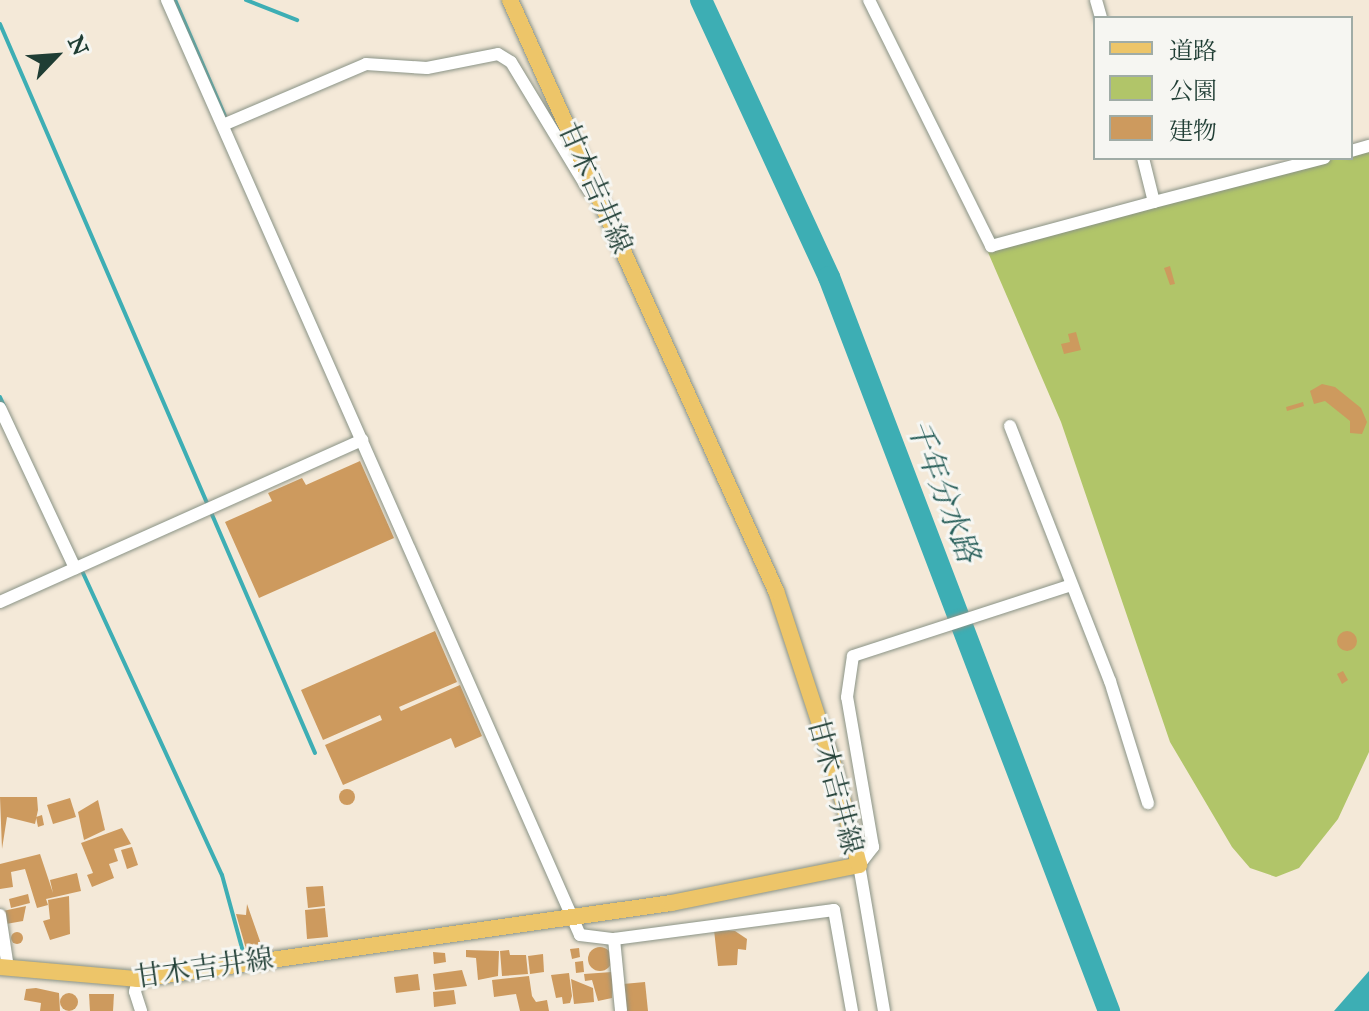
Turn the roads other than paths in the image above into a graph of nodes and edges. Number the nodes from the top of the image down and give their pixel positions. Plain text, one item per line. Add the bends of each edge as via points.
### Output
1 (167, 0) edge
2 (510, 0) edge
3 (869, 0) edge
4 (223, 125) junction
5 (1144, 160) edge
6 (1316, 160) edge
7 (599, 198) junction
8 (1154, 202) junction
9 (0, 408) edge
10 (1010, 426) dead end
11 (362, 440) junction
12 (75, 568) junction
13 (1071, 585) junction
14 (0, 602) edge
15 (1148, 803) dead end
16 (859, 865) junction
17 (0, 915) edge
18 (572, 918) junction
19 (614, 939) junction
20 (4, 967) edge
21 (138, 979) junction
22 (141, 1011) edge
23 (621, 1011) edge
24 (852, 1011) edge
25 (884, 1011) edge

1 - 4 street
2 - 7 main road, 甘木吉井線
3 - 8 street via 991,246
4 - 7 street via 366,64 427,68 498,54 511,62 592,196
4 - 11 street
5 - 8 street
6 - 8 street
7 - 16 main road, 甘木吉井線 via 776,591 835,770
9 - 12 street
10 - 13 street
11 - 12 street
11 - 18 street
12 - 14 street
13 - 15 street via 1135,751
13 - 16 street via 853,656 847,697 873,847
16 - 18 main road, 甘木吉井線
16 - 25 street
17 - 20 street
18 - 19 street via 585,939
18 - 21 main road, 甘木吉井線 via 418,935
19 - 23 street
19 - 24 street via 834,910
20 - 21 main road, 甘木吉井線
21 - 22 street

